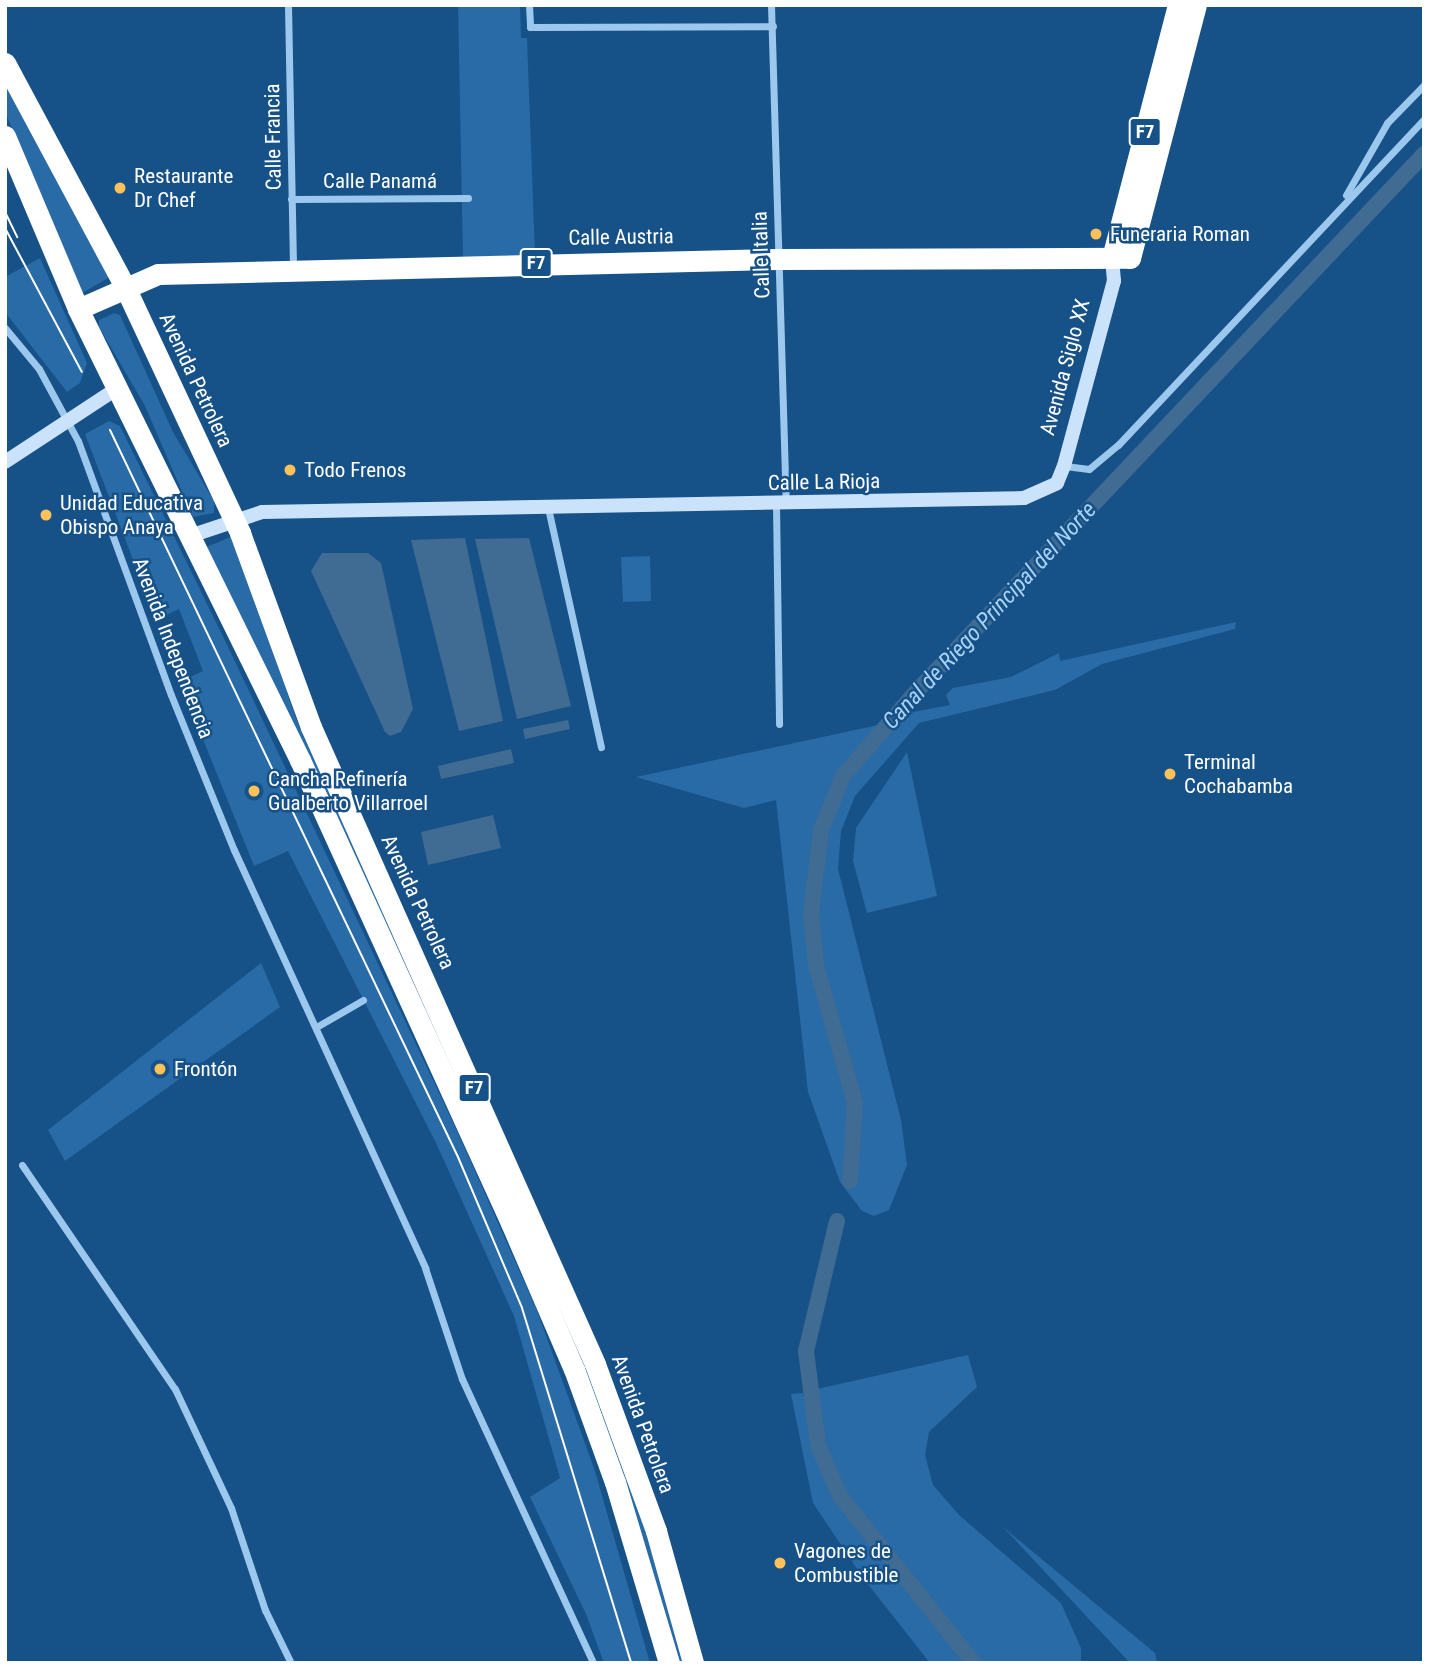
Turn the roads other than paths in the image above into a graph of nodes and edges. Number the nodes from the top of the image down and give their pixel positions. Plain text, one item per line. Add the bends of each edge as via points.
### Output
1 (288, 5) edge
2 (529, 5) edge
3 (771, 5) edge
4 (1178, 5) edge
5 (1196, 5) edge
6 (773, 26) junction
7 (5, 63) edge
8 (1424, 85) edge
9 (1424, 119) edge
10 (5, 136) edge
11 (468, 198) dead end
12 (291, 199) junction
13 (1338, 208) junction
14 (1121, 258) junction
15 (778, 259) junction
16 (293, 268) junction
17 (125, 287) junction
18 (78, 309) junction
19 (5, 328) edge
20 (119, 387) junction
21 (66, 419) junction
22 (5, 462) edge
23 (1064, 466) junction
24 (781, 504) junction
25 (548, 508) junction
26 (234, 521) junction
27 (187, 537) junction
28 (779, 723) dead end
29 (601, 747) dead end
30 (363, 1000) dead end
31 (318, 1026) junction
32 (22, 1165) dead end
33 (291, 1663) edge
34 (593, 1663) edge
35 (669, 1663) edge
36 (693, 1663) edge

1 - 12 street, Calle Francia
2 - 6 street via 530,27
3 - 6 street, Calle Italia
4 - 14 highway, Avenida Siglo XX / F7
5 - 14 highway, Avenida Siglo XX / F7
6 - 15 street, Calle Italia
7 - 17 highway, Avenida Petrolera / F7
8 - 13 street via 1387,123
9 - 13 street
10 - 18 highway, F7
11 - 12 street, Calle Panamá
12 - 16 street, Calle Francia
13 - 23 street via 1118,445 1089,469
14 - 15 highway, Calle Austria / F7
14 - 23 street, Avenida Siglo XX
15 - 16 highway, Calle Austria / F7
15 - 24 street, Calle Italia
16 - 17 highway, Calle Austria / F7 via 158,274
17 - 18 highway, Calle Austria / F7
17 - 26 highway, Avenida Petrolera / F7
18 - 20 highway, F7
19 - 21 street, Avenida Independencia via 38,369
20 - 21 street
20 - 27 highway, F7
21 - 22 street
21 - 31 street, Avenida Independencia via 202,772
23 - 24 street, Calle La Rioja via 1057,483 1024,498
24 - 25 street, Calle La Rioja
24 - 28 street, Calle Italia
25 - 26 street, Calle La Rioja via 262,512
25 - 29 street
26 - 27 street, Calle La Rioja
26 - 36 highway, Avenida Petrolera / F7 via 311,727 595,1364 656,1531
27 - 35 highway, F7 via 300,760 575,1369 615,1482
30 - 31 street
31 - 34 street, Avenida Independencia via 425,1268 462,1379
32 - 33 street via 175,1389 231,1508 265,1609

